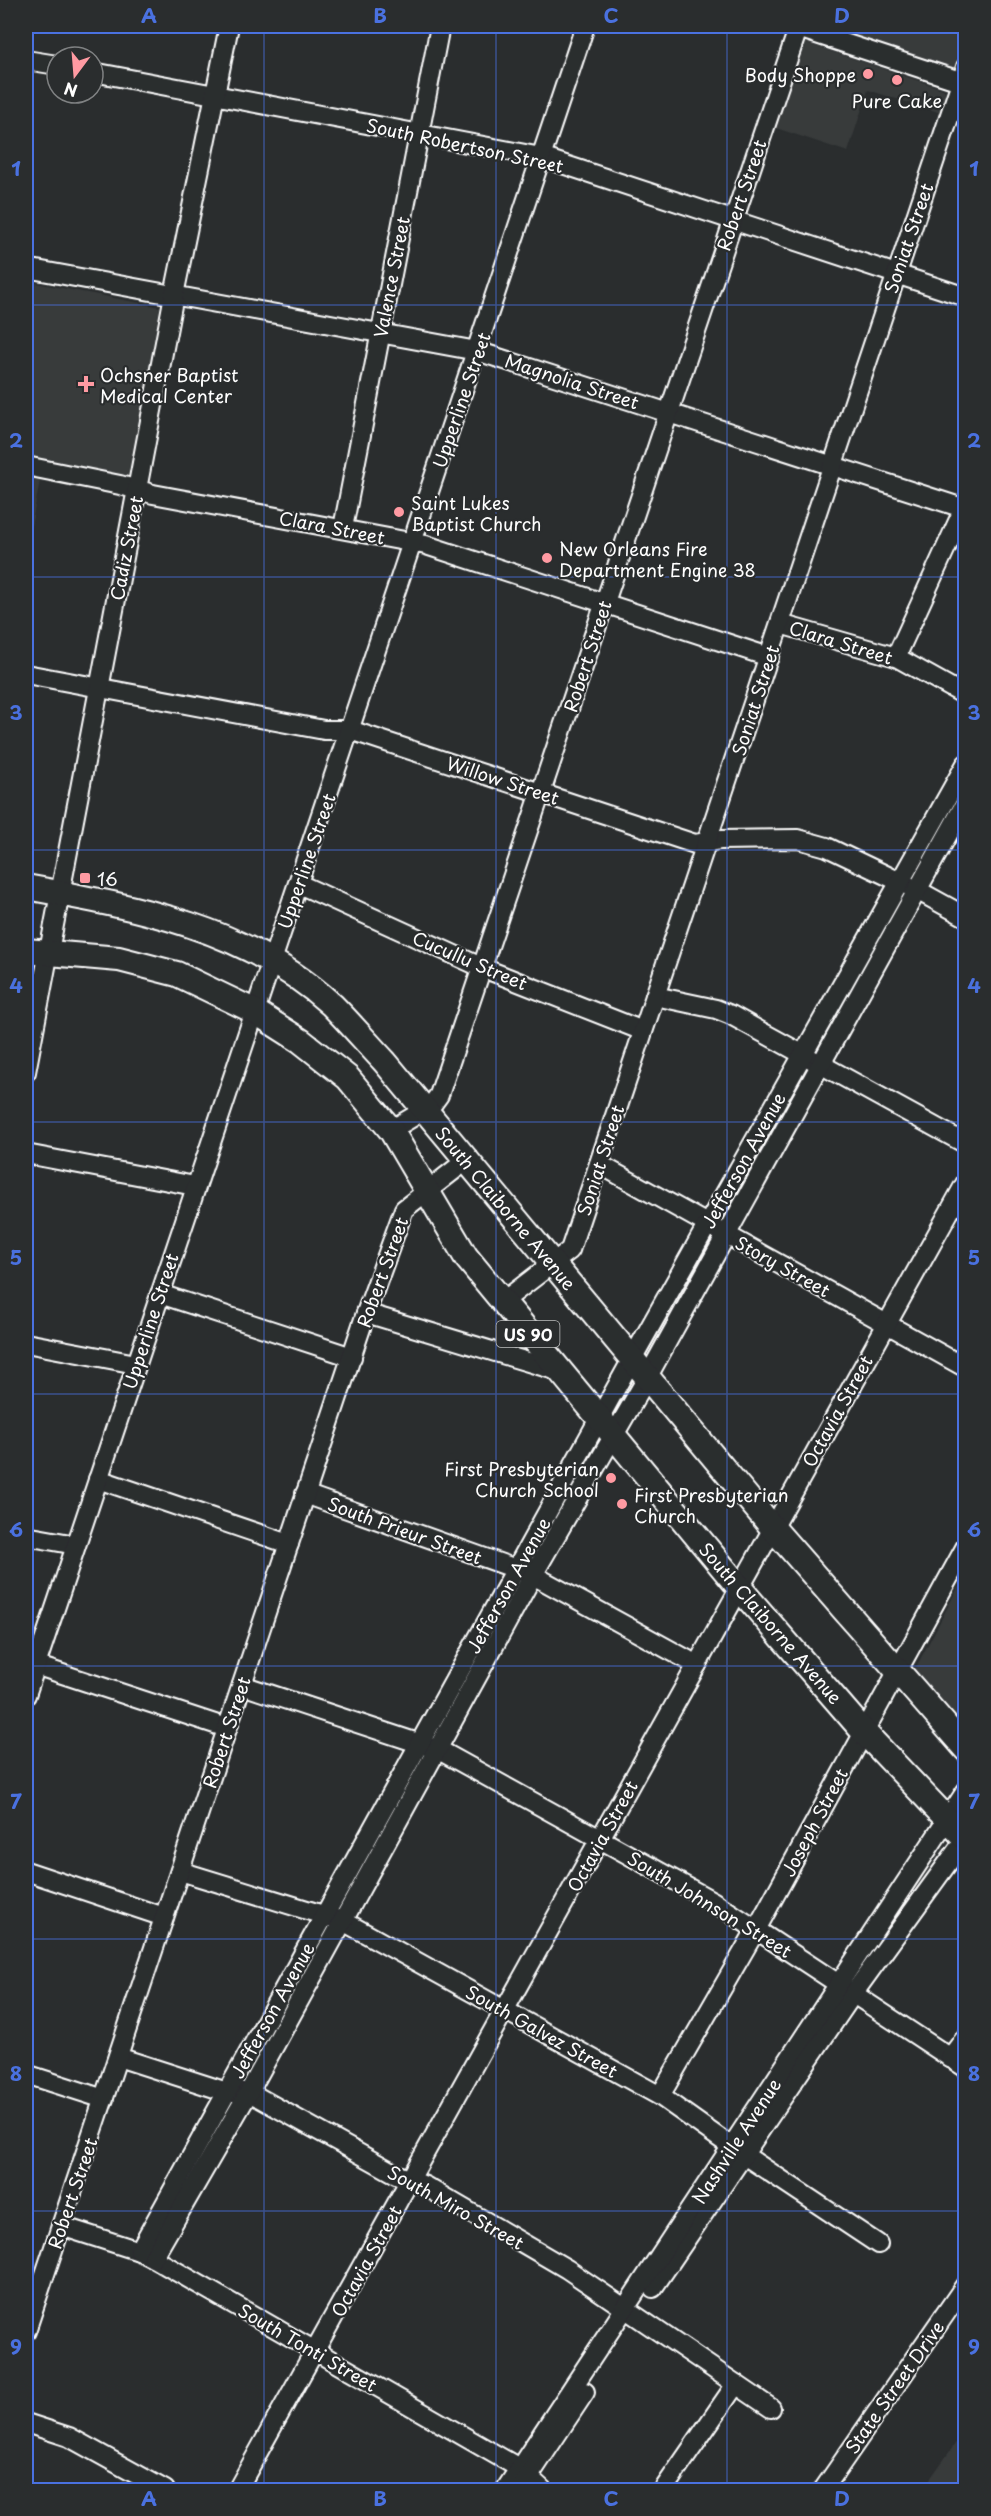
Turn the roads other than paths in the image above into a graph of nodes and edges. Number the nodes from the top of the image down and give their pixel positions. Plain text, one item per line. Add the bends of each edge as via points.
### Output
1 (229, 26) edge
2 (440, 26) edge
3 (585, 26) edge
4 (796, 26) edge
5 (26, 60) edge
6 (45, 63) edge
7 (105, 74) edge
8 (964, 77) edge
9 (216, 94) junction
10 (419, 135) junction
11 (540, 157) junction
12 (732, 220) junction
13 (26, 268) edge
14 (896, 273) junction
15 (174, 295) junction
16 (966, 297) edge
17 (380, 332) junction
18 (477, 351) junction
19 (667, 412) junction
20 (26, 466) edge
21 (832, 466) junction
22 (138, 490) junction
23 (965, 507) edge
24 (343, 528) junction
25 (412, 543) junction
26 (605, 602) junction
27 (780, 624) junction
28 (769, 657) junction
29 (896, 657) junction
30 (26, 674) edge
31 (100, 688) junction
32 (966, 696) edge
33 (350, 730) junction
34 (966, 764) edge
35 (542, 793) junction
36 (966, 802) edge
37 (707, 843) junction
38 (900, 882) junction
39 (299, 884) junction
40 (26, 887) edge
41 (917, 890) junction
42 (60, 893) junction
43 (966, 917) edge
44 (37, 952) edge
45 (272, 961) junction
46 (483, 968) junction
47 (655, 996) junction
48 (254, 1011) junction
49 (643, 1031) junction
50 (802, 1054) junction
51 (821, 1064) junction
52 (26, 1072) edge
53 (424, 1111) junction
54 (391, 1130) junction
55 (966, 1144) edge
56 (26, 1154) edge
57 (467, 1160) junction
58 (599, 1164) junction
59 (966, 1182) edge
60 (195, 1186) junction
61 (427, 1191) junction
62 (707, 1224) junction
63 (726, 1234) junction
64 (553, 1263) junction
65 (160, 1294) junction
66 (502, 1302) junction
67 (366, 1313) junction
68 (887, 1324) junction
69 (26, 1343) edge
70 (352, 1357) junction
71 (632, 1359) junction
72 (136, 1364) junction
73 (966, 1368) edge
74 (558, 1371) junction
75 (647, 1378) junction
76 (606, 1428) junction
77 (98, 1479) junction
78 (305, 1494) junction
79 (772, 1527) junction
80 (26, 1536) edge
81 (289, 1544) junction
82 (76, 1545) junction
83 (966, 1546) edge
84 (525, 1573) junction
85 (740, 1588) junction
86 (36, 1665) junction
87 (697, 1665) junction
88 (897, 1670) junction
89 (242, 1685) junction
90 (26, 1695) edge
91 (227, 1728) junction
92 (863, 1731) junction
93 (419, 1745) junction
94 (966, 1749) edge
95 (438, 1750) junction
96 (966, 1791) edge
97 (946, 1818) junction
98 (601, 1839) junction
99 (965, 1839) edge
100 (26, 1871) edge
101 (180, 1871) junction
102 (323, 1916) junction
103 (164, 1917) junction
104 (343, 1921) junction
105 (757, 1928) junction
106 (846, 1989) junction
107 (504, 2010) junction
108 (966, 2037) edge
109 (118, 2057) junction
110 (950, 2058) junction
111 (966, 2068) edge
112 (26, 2074) edge
113 (227, 2092) junction
114 (249, 2092) junction
115 (660, 2096) junction
116 (104, 2099) junction
117 (738, 2150) junction
118 (411, 2181) junction
119 (61, 2226) junction
120 (878, 2244) dead end
121 (146, 2254) junction
122 (33, 2284) edge
123 (966, 2284) edge
124 (629, 2313) junction
125 (26, 2331) edge
126 (315, 2350) junction
127 (736, 2384) junction
128 (771, 2408) dead end
129 (26, 2423) edge
130 (523, 2479) edge
131 (165, 2490) edge
132 (237, 2490) edge
133 (505, 2490) edge
134 (543, 2490) edge
135 (663, 2490) edge
136 (823, 2490) edge

1 - 9 street, Cadiz Street
2 - 10 street, Valence Street
3 - 11 street, Upperline Street
4 - 8 street
4 - 12 street, Robert Street
5 - 6 street
7 - 9 street, South Robertson Street
8 - 14 street, Soniat Street
9 - 10 street, South Robertson Street
9 - 15 street, Cadiz Street
10 - 11 street, South Robertson Street
10 - 17 street, Valence Street
11 - 12 street, South Robertson Street
11 - 18 street, Upperline Street
12 - 14 street, South Robertson Street
12 - 19 street, Robert Street
13 - 15 street, Magnolia Street
14 - 16 street, South Robertson Street
14 - 21 street, Soniat Street
15 - 17 street, Magnolia Street
15 - 22 street, Cadiz Street
17 - 18 street, Magnolia Street
17 - 24 street, Valence Street
18 - 19 street, Magnolia Street
18 - 25 street, Upperline Street
19 - 21 street, Magnolia Street
19 - 26 street, Robert Street
20 - 22 street, Clara Street
21 - 23 street, Magnolia Street
21 - 27 street, Soniat Street
22 - 24 street, Clara Street
22 - 31 street, Cadiz Street
23 - 29 street
24 - 25 street, Clara Street
25 - 26 street, Clara Street
25 - 33 street, Upperline Street
26 - 28 street, Clara Street
26 - 35 street, Robert Street
27 - 28 street, Soniat Street
27 - 29 street, Clara Street
28 - 37 street, Soniat Street
29 - 32 street, Clara Street
30 - 31 street, Willow Street
31 - 33 street, Willow Street via 324,730
31 - 42 street, Cadiz Street
33 - 35 street, Willow Street
33 - 39 street, Upperline Street
34 - 38 street, Jefferson Avenue
35 - 37 street, Willow Street via 695,844
35 - 46 street, Robert Street
36 - 41 street, Jefferson Avenue
37 - 38 street, Willow Street via 798,839 827,847
37 - 47 street, Soniat Street
38 - 41 street, Willow Street
38 - 50 street, Jefferson Avenue
39 - 45 street, Upperline Street
39 - 46 street, Cucullu Street
40 - 42 main road, South Claiborne Avenue
41 - 43 street, Willow Street
41 - 51 street, Jefferson Avenue
42 - 44 street, Cadiz Street
42 - 45 main road, South Claiborne Avenue via 182,921 235,940
44 - 48 main road, South Claiborne Avenue / US 90 via 118,959 177,974
44 - 52 street, Cadiz Street
45 - 48 street, Upperline Street
45 - 53 main road, South Claiborne Avenue via 332,1006
46 - 49 street, Cucullu Street
46 - 53 street, Robert Street via 439,1095
47 - 49 street, Soniat Street
47 - 50 street via 716,1009
48 - 54 main road, South Claiborne Avenue / US 90 via 348,1078
48 - 60 street, Upperline Street
49 - 58 street, Soniat Street
50 - 51 street
50 - 62 street, Jefferson Avenue
51 - 55 street
51 - 63 street, Jefferson Avenue
53 - 54 street
53 - 57 main road, South Claiborne Avenue
54 - 61 main road, South Claiborne Avenue / US 90
56 - 60 street
57 - 61 street, Robert Street
57 - 64 main road, South Claiborne Avenue
58 - 62 street, Story Street
58 - 64 street, Soniat Street via 570,1251
59 - 68 street, Octavia Street
60 - 65 street, Upperline Street
61 - 66 main road, South Claiborne Avenue / US 90 via 466,1257
61 - 67 street, Robert Street via 404,1209
62 - 63 street, Story Street
62 - 71 street, Jefferson Avenue
63 - 68 street, Story Street
63 - 75 street, Jefferson Avenue
64 - 66 street, Soniat Street
64 - 71 main road, South Claiborne Avenue
65 - 70 street
65 - 72 street, Upperline Street
66 - 74 main road, South Claiborne Avenue / US 90
67 - 70 street, Robert Street
67 - 74 street
68 - 73 street, Story Street
68 - 79 street, Octavia Street
69 - 72 street
70 - 78 street, Robert Street
71 - 75 main road, South Claiborne Avenue
71 - 76 street, Jefferson Avenue
72 - 77 street, Upperline Street
74 - 76 main road, South Claiborne Avenue / US 90
75 - 76 street, Jefferson Avenue
75 - 79 main road, South Claiborne Avenue
76 - 84 street, Jefferson Avenue
76 - 85 main road, South Claiborne Avenue / US 90
77 - 81 street
77 - 82 street, Upperline Street
78 - 81 street, Robert Street
78 - 84 street, South Prieur Street
79 - 85 street, Octavia Street
79 - 88 main road, South Claiborne Avenue
80 - 82 street
81 - 89 street, Robert Street
82 - 86 street, Upperline Street
83 - 88 street, Joseph Street
84 - 87 street, South Prieur Street
84 - 93 street, Jefferson Avenue
84 - 95 street, Jefferson Avenue
85 - 87 street, Octavia Street
85 - 92 main road, South Claiborne Avenue / US 90
86 - 90 street, Upperline Street
86 - 91 street
87 - 98 street, Octavia Street
88 - 92 street, Joseph Street
88 - 94 main road, South Claiborne Avenue
89 - 91 street, Robert Street
89 - 93 street, South Johnson Street
91 - 101 street, Robert Street
92 - 97 main road, South Claiborne Avenue / US 90
92 - 105 street, Joseph Street
93 - 95 street, South Johnson Street
93 - 102 street, Jefferson Avenue
95 - 98 street, South Johnson Street
95 - 104 street, Jefferson Avenue
96 - 97 street, Nashville Avenue
97 - 99 main road, South Claiborne Avenue / US 90
97 - 106 street, Nashville Avenue
98 - 105 street, South Johnson Street
98 - 107 street, Octavia Street
99 - 106 street, Nashville Avenue
100 - 103 street
101 - 102 street, South Galvez Street
101 - 103 street, Robert Street
102 - 104 street, South Galvez Street
102 - 113 street, Jefferson Avenue
103 - 109 street, Robert Street
104 - 107 street, South Galvez Street
104 - 114 street, Jefferson Avenue
105 - 106 street, South Johnson Street
105 - 115 street, Joseph Street
106 - 110 street, South Johnson Street
106 - 117 street, Nashville Avenue
107 - 115 street, South Galvez Street
107 - 118 street, Octavia Street
108 - 110 street
109 - 113 street, South Miro Street
109 - 116 street, Robert Street
110 - 111 street, South Johnson Street
112 - 116 street
113 - 114 street, South Miro Street
113 - 121 street, Jefferson Avenue
114 - 118 street, South Miro Street
114 - 121 street, Jefferson Avenue
115 - 117 street, South Galvez Street
116 - 119 street, Robert Street
117 - 120 street, South Galvez Street
117 - 124 street, Nashville Avenue
118 - 124 street, South Miro Street via 567,2269
118 - 126 street, Octavia Street
119 - 121 street, South Tonti Street
119 - 122 street, Robert Street
121 - 126 street, South Tonti Street
122 - 125 street, Robert Street
123 - 136 street, State Street Drive
124 - 127 street, South Miro Street
124 - 130 street, Nashville Avenue
126 - 130 street, South Tonti Street
126 - 132 street, Octavia Street
127 - 128 street, South Miro Street
127 - 135 street
129 - 131 street via 69,2437
130 - 133 street, Nashville Avenue
130 - 134 street, South Tonti Street

